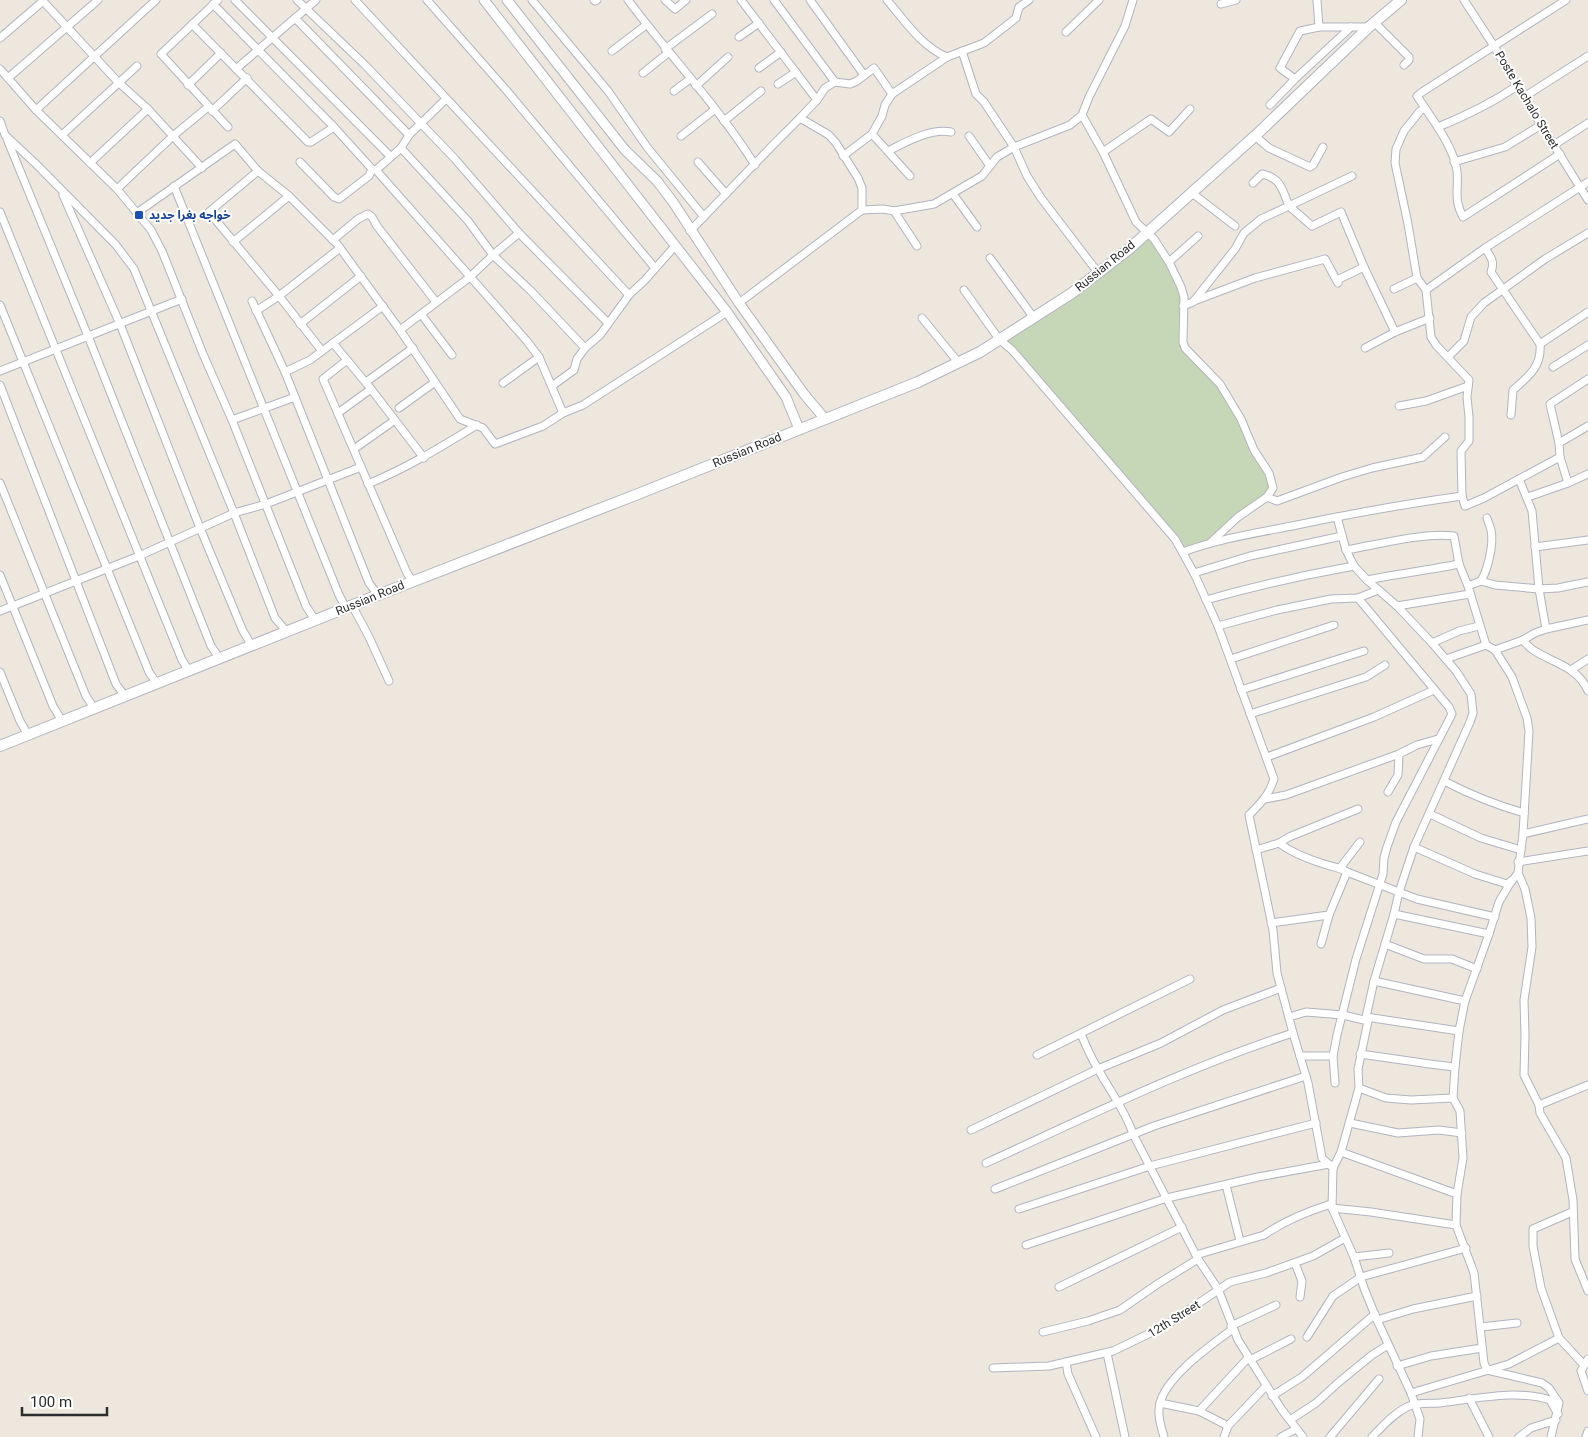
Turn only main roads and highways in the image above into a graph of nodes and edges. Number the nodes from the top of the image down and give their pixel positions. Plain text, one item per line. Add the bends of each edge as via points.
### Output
1 (1401, 0) edge
2 (0, 746) edge

1 - 2 main road, Russian Road via 1129,249 1100,273 980,352 918,382

